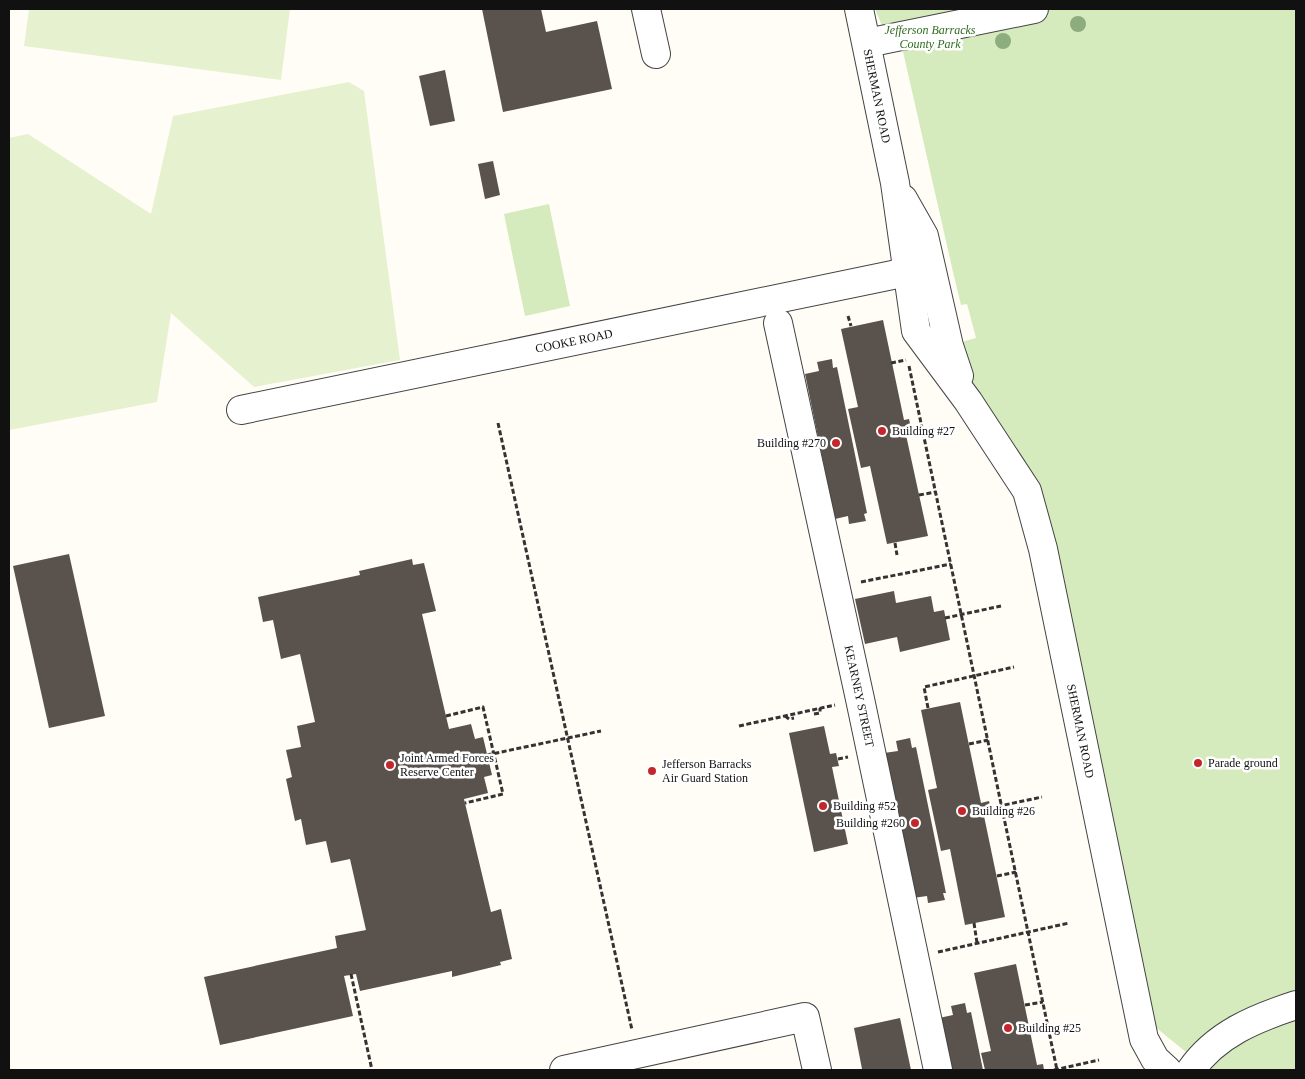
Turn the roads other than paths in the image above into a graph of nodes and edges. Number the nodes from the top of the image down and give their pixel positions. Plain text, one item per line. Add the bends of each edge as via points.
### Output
1 (646, 9) edge
2 (859, 9) edge
3 (1034, 9) edge
4 (867, 43) junction
5 (656, 54) dead end
6 (895, 183) junction
7 (907, 272) junction
8 (778, 323) dead end
9 (968, 401) junction
10 (241, 410) dead end
11 (1296, 1005) edge
12 (1296, 1015) edge
13 (1264, 1016) junction
14 (564, 1070) edge
15 (817, 1070) edge
16 (938, 1070) edge
17 (1167, 1070) edge
18 (1191, 1070) edge

1 - 5 street
2 - 4 street, SHERMAN ROAD
3 - 4 street
4 - 6 street, SHERMAN ROAD
6 - 7 street
6 - 9 street via 924,236 949,346
7 - 9 street via 916,331
7 - 10 street, COOKE ROAD
8 - 16 street, KEARNEY STREET
9 - 17 street, SHERMAN ROAD via 1027,491 1043,549 1144,1039
11 - 13 street
12 - 13 street
13 - 18 street via 1224,1036
14 - 15 street via 805,1018

